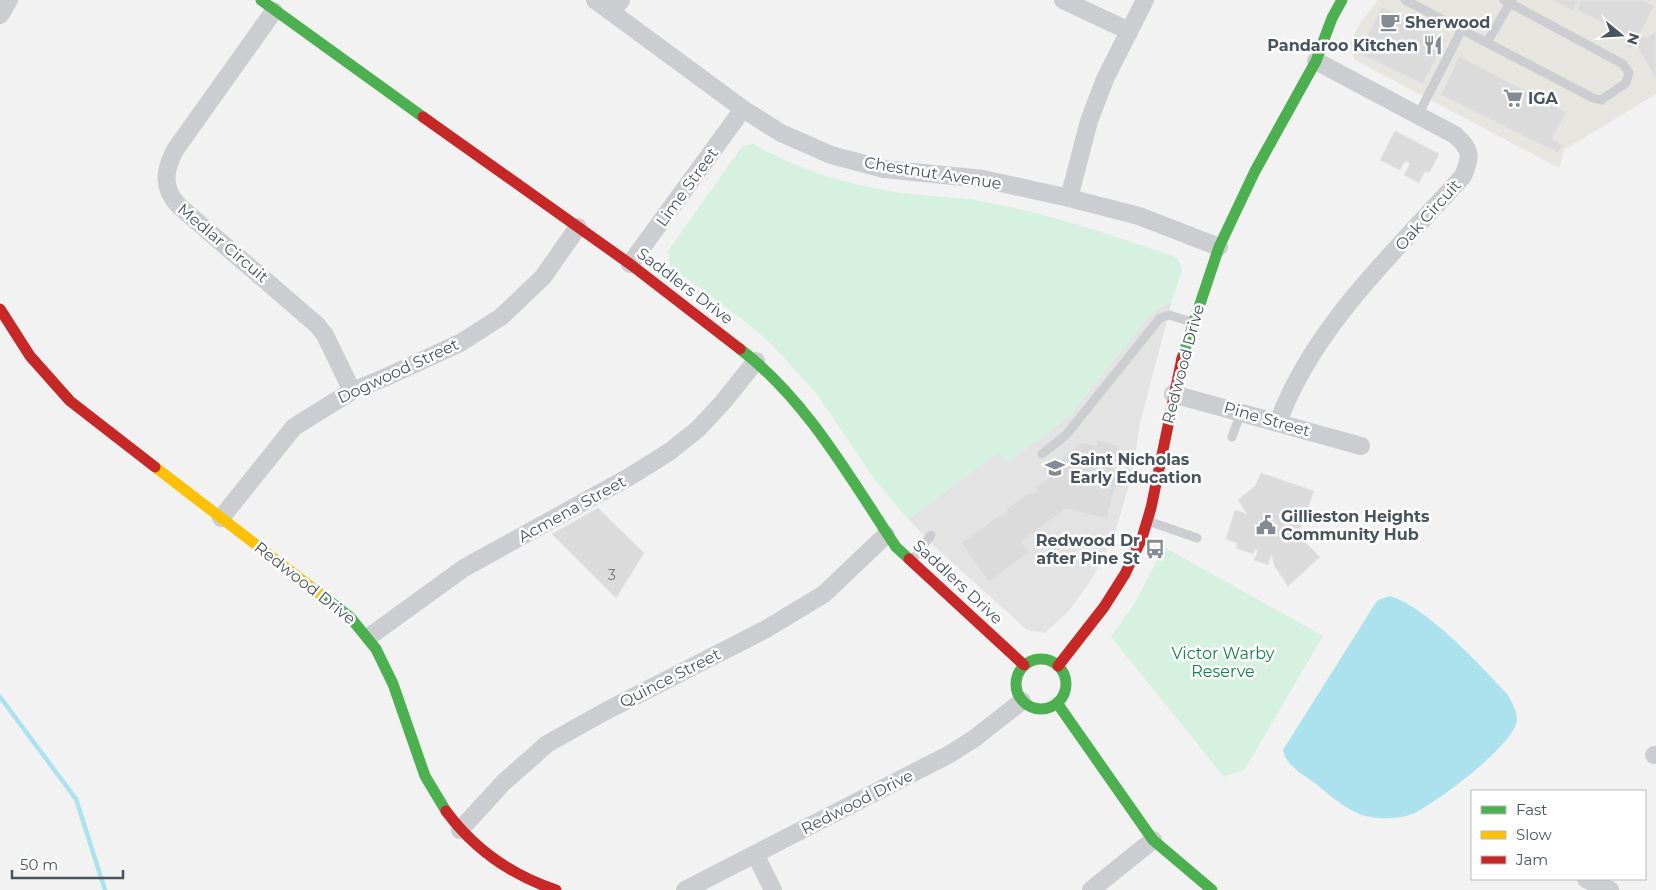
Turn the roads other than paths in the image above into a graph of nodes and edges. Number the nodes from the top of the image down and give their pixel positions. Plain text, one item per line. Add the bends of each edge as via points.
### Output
1 (9, 0) edge
2 (595, 0) edge
3 (1063, 0) edge
4 (1145, 0) edge
5 (1342, 0) edge
6 (1410, 1) edge
7 (1509, 1) edge
8 (268, 6) edge
9 (617, 6) edge
10 (0, 15) edge
11 (1342, 27) dead end
12 (1462, 29) junction
13 (1129, 31) junction
14 (1487, 42) junction
15 (1316, 61) junction
16 (743, 109) junction
17 (1418, 115) junction
18 (1069, 198) junction
19 (578, 227) junction
20 (1219, 247) junction
21 (630, 264) junction
22 (0, 309) edge
23 (1192, 322) junction
24 (756, 361) junction
25 (352, 391) junction
26 (1173, 394) junction
27 (1241, 412) junction
28 (1278, 422) junction
29 (1232, 437) dead end
30 (1361, 446) dead end
31 (1042, 454) dead end
32 (221, 518) junction
33 (1147, 520) junction
34 (886, 535) junction
35 (931, 535) dead end
36 (1197, 538) dead end
37 (911, 561) junction
38 (370, 636) junction
39 (1024, 665) junction
40 (1058, 666) junction
41 (1022, 701) junction
42 (1057, 703) junction
43 (460, 830) junction
44 (1153, 840) junction
45 (755, 854) junction
46 (1588, 880) edge
47 (556, 890) edge
48 (685, 890) edge
49 (773, 890) edge
50 (1090, 890) edge
51 (1212, 890) edge
52 (1610, 890) edge

1 - 10 street
2 - 9 street, Chestnut Avenue
3 - 13 street
4 - 13 street
5 - 15 street, Redwood Drive
6 - 12 lane
7 - 14 lane
7 - 14 lane via 1622,64 1629,73 1626,83 1601,100 1593,98
8 - 19 street, Saddlers Drive
8 - 25 street, Medlar Circuit via 175,150 166,170 167,190 179,206 317,324
9 - 16 street, Chestnut Avenue
11 - 15 street, Redwood Drive
12 - 14 lane
12 - 17 lane
13 - 18 street via 1089,121
15 - 17 street, Oak Circuit
15 - 20 street, Redwood Drive via 1255,171
16 - 18 street, Chestnut Avenue via 781,133 831,155 884,169 983,179
16 - 21 street, Lime Street
17 - 28 street, Oak Circuit via 1455,135 1466,146 1470,160 1463,176 1326,332 1297,377
18 - 20 street, Chestnut Avenue via 1139,216
19 - 21 street, Saddlers Drive
19 - 25 street, Dogwood Street via 543,277 501,317 460,343
20 - 23 street, Redwood Drive
21 - 24 street, Saddlers Drive
22 - 32 street, Redwood Drive via 30,356 70,401
23 - 26 street, Redwood Drive
23 - 31 lane via 1169,315 1160,318 1066,435
24 - 34 street, Saddlers Drive via 823,438
24 - 38 street, Acmena Street via 698,429 669,452 630,477 464,568
25 - 32 street, Dogwood Street via 294,427
26 - 27 street, Pine Street
26 - 33 street, Redwood Drive
27 - 28 street, Pine Street
27 - 29 lane
28 - 30 street, Pine Street
32 - 38 street, Redwood Drive via 350,616
33 - 36 lane
33 - 40 street, Redwood Drive via 1125,574
34 - 37 street, Saddlers Drive
34 - 43 street, Quince Street via 824,594 766,629 547,744 503,783
35 - 37 lane
37 - 39 street, Saddlers Drive
38 - 43 street, Redwood Drive via 386,666 435,795
39 - 40 street via 1041,659
39 - 41 street via 1016,682
40 - 42 street via 1064,676 1065,687
41 - 42 street via 1039,709
41 - 45 street, Redwood Drive via 950,754
42 - 44 street
43 - 47 street, Redwood Drive via 514,873
44 - 50 street
44 - 51 street
45 - 48 street, Redwood Drive
45 - 49 street
46 - 52 street

